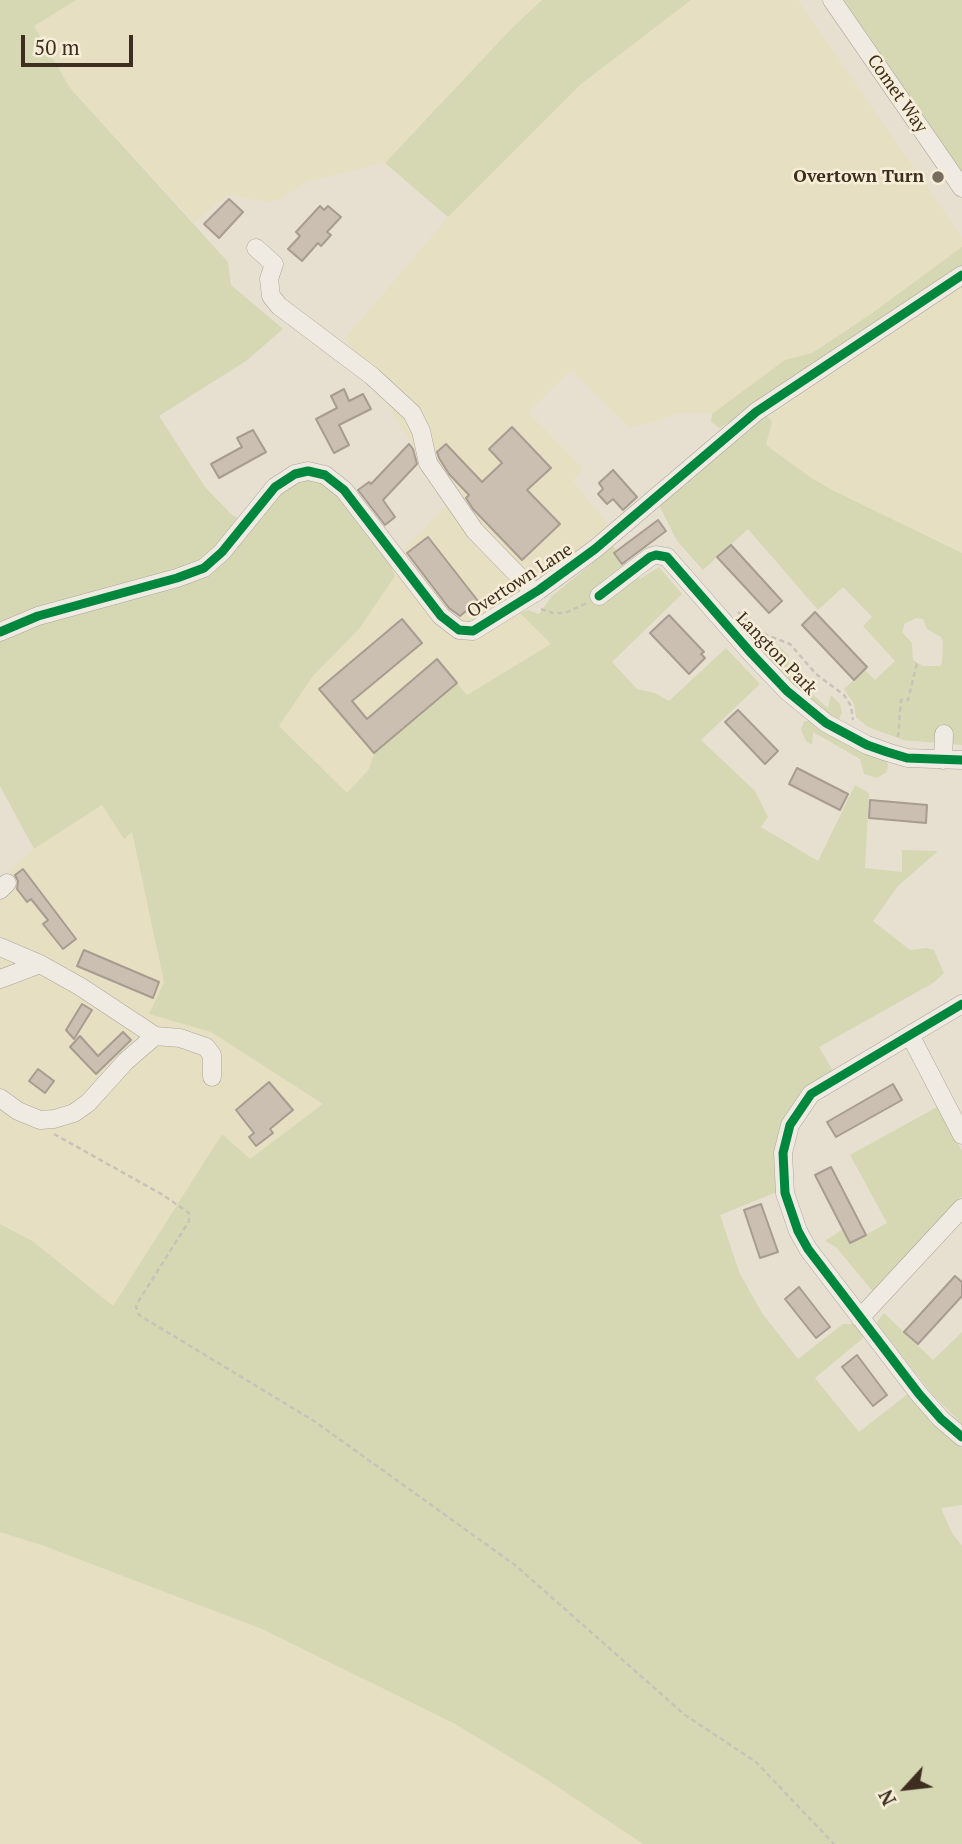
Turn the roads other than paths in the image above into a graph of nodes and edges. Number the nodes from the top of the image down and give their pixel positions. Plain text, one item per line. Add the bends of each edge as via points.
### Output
1 (832, 0) edge
2 (962, 188) edge
3 (256, 248) dead end
4 (962, 275) edge
5 (530, 596) junction
6 (599, 596) road end
7 (0, 632) edge
8 (944, 734) dead end
9 (943, 760) junction
10 (962, 760) edge
11 (0, 947) edge
12 (40, 964) junction
13 (0, 979) edge
14 (962, 1004) edge
15 (155, 1035) junction
16 (910, 1035) junction
17 (212, 1077) dead end
18 (0, 1098) edge
19 (962, 1135) edge
20 (962, 1208) edge
21 (860, 1318) junction
22 (962, 1437) edge

1 - 2 street, Comet Way
3 - 5 street via 274,264 269,279 271,296 279,306 372,376 412,413 428,463 475,531
4 - 5 street, Overtown Lane via 757,412 610,538
5 - 7 street, Overtown Lane via 473,631 459,631 441,616 344,490 325,475 308,471 275,487 204,568 38,616
6 - 9 street, Langton Park via 650,557 667,557 769,672 826,723 887,752
8 - 9 street
9 - 10 street, Langton Park
11 - 12 street
12 - 13 street
12 - 15 street
14 - 16 street
15 - 17 street via 206,1047 212,1055
15 - 18 street via 74,1113 44,1120 27,1116
16 - 19 street
16 - 21 street via 811,1094 790,1125 783,1153 785,1193 798,1231
20 - 21 street
21 - 22 street via 919,1394

